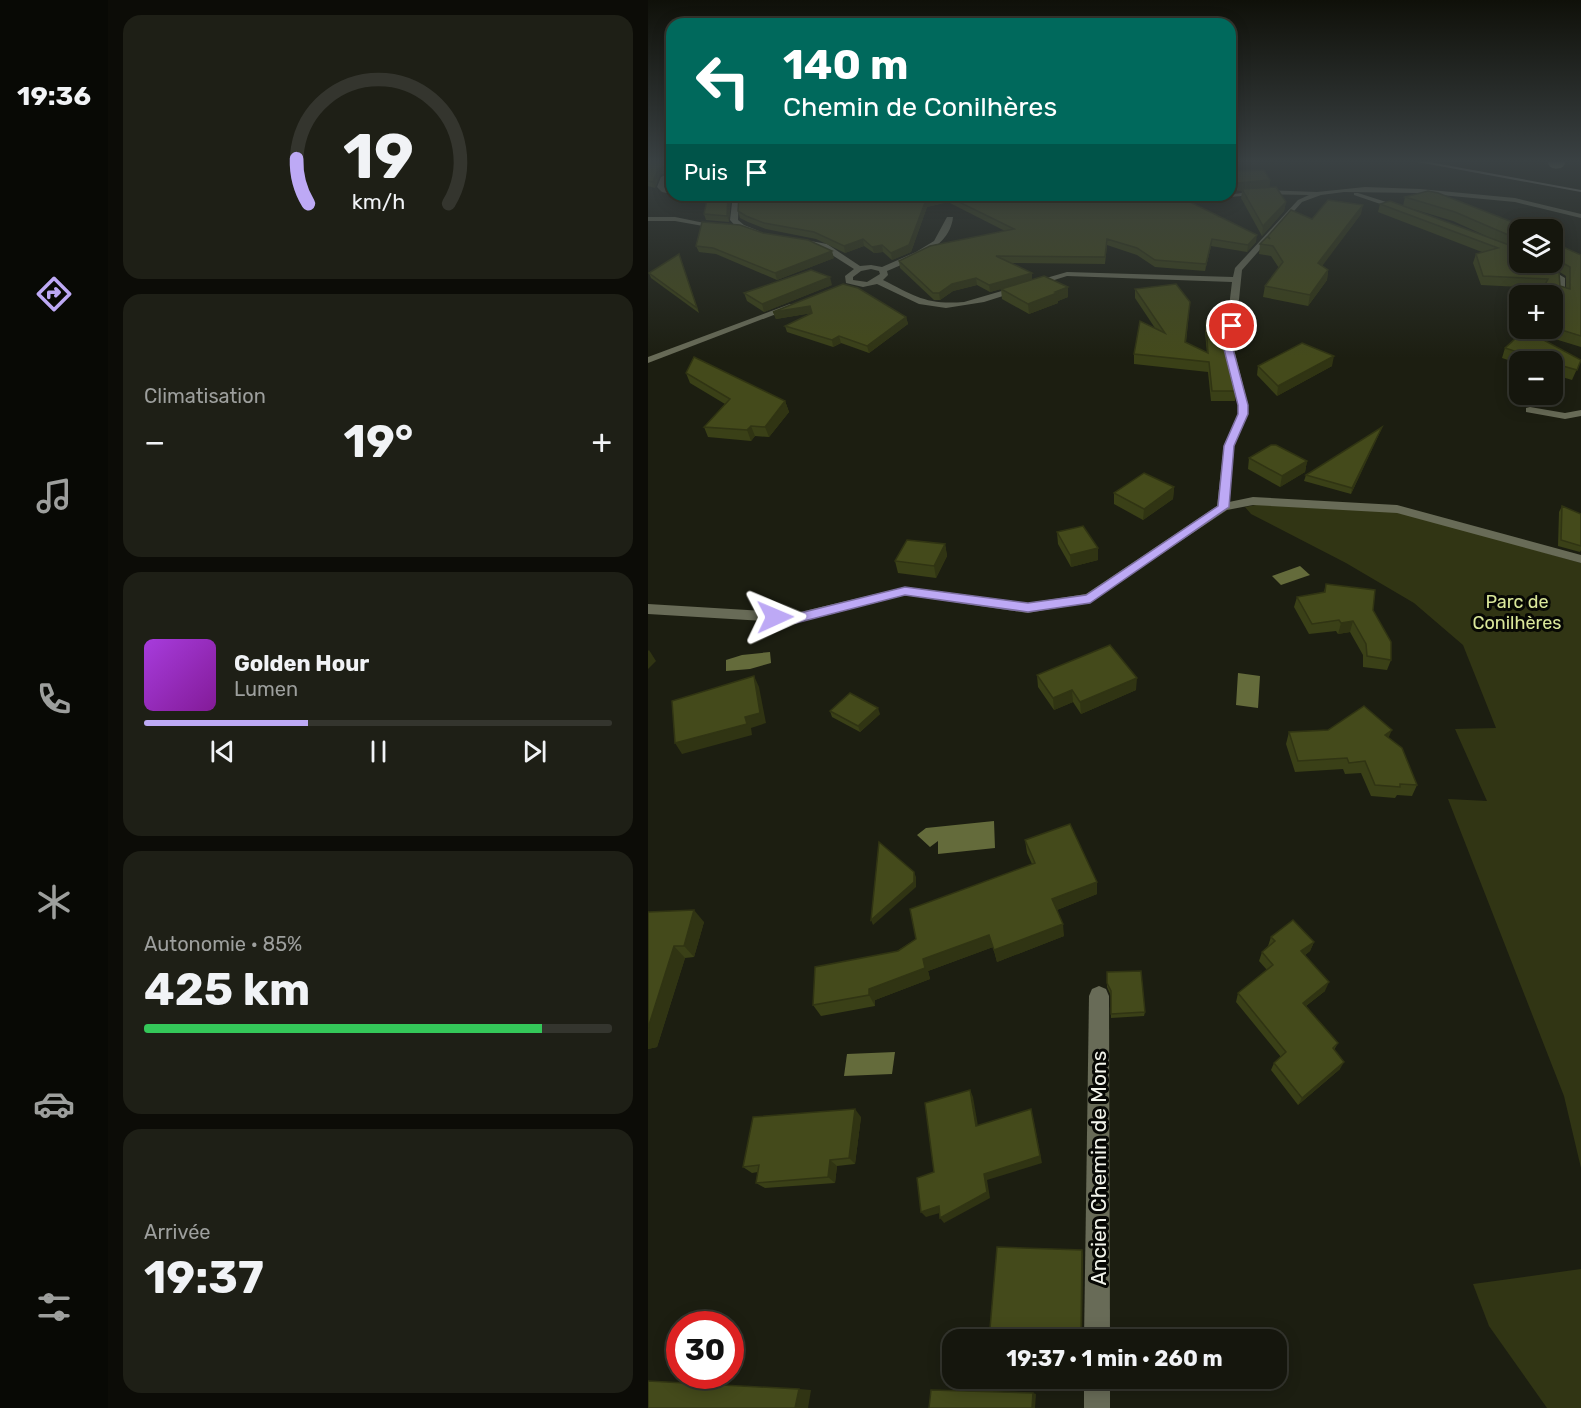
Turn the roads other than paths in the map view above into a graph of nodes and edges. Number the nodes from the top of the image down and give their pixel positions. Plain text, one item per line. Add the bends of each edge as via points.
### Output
1 (712, 227) edge
2 (741, 227) joint
3 (946, 227) edge
4 (1277, 227) edge
5 (765, 234) edge
6 (790, 239) edge
7 (859, 269) junction
8 (883, 270) junction
9 (1550, 273) edge
10 (1238, 280) junction
11 (877, 281) junction
12 (851, 282) junction
13 (1562, 285) edge
14 (840, 287) edge
15 (800, 304) edge
16 (648, 360) edge
17 (1530, 410) dead end
18 (1581, 413) edge
19 (1223, 507) junction
20 (1581, 559) edge
21 (648, 609) edge
22 (1099, 996) dead end
23 (1097, 1329) edge
24 (1097, 1389) edge
25 (1097, 1408) edge

1 - 2 street
2 - 5 street
3 - 8 street via 937,242
4 - 10 street via 1238,270
6 - 7 street via 824,246
7 - 8 street
7 - 12 street via 849,276
8 - 11 street via 884,275
9 - 13 street via 1562,280
10 - 11 street via 1066,274 1043,278 965,306 926,304
10 - 19 street via 1228,349 1243,414 1229,446
11 - 12 street via 864,285
12 - 14 street
15 - 16 street
17 - 18 street via 1565,416
19 - 20 street via 1253,501 1397,509
19 - 21 street via 1090,598 1028,608 905,591 796,618
22 - 23 street, Ancien Chemin de Mons
24 - 25 street

